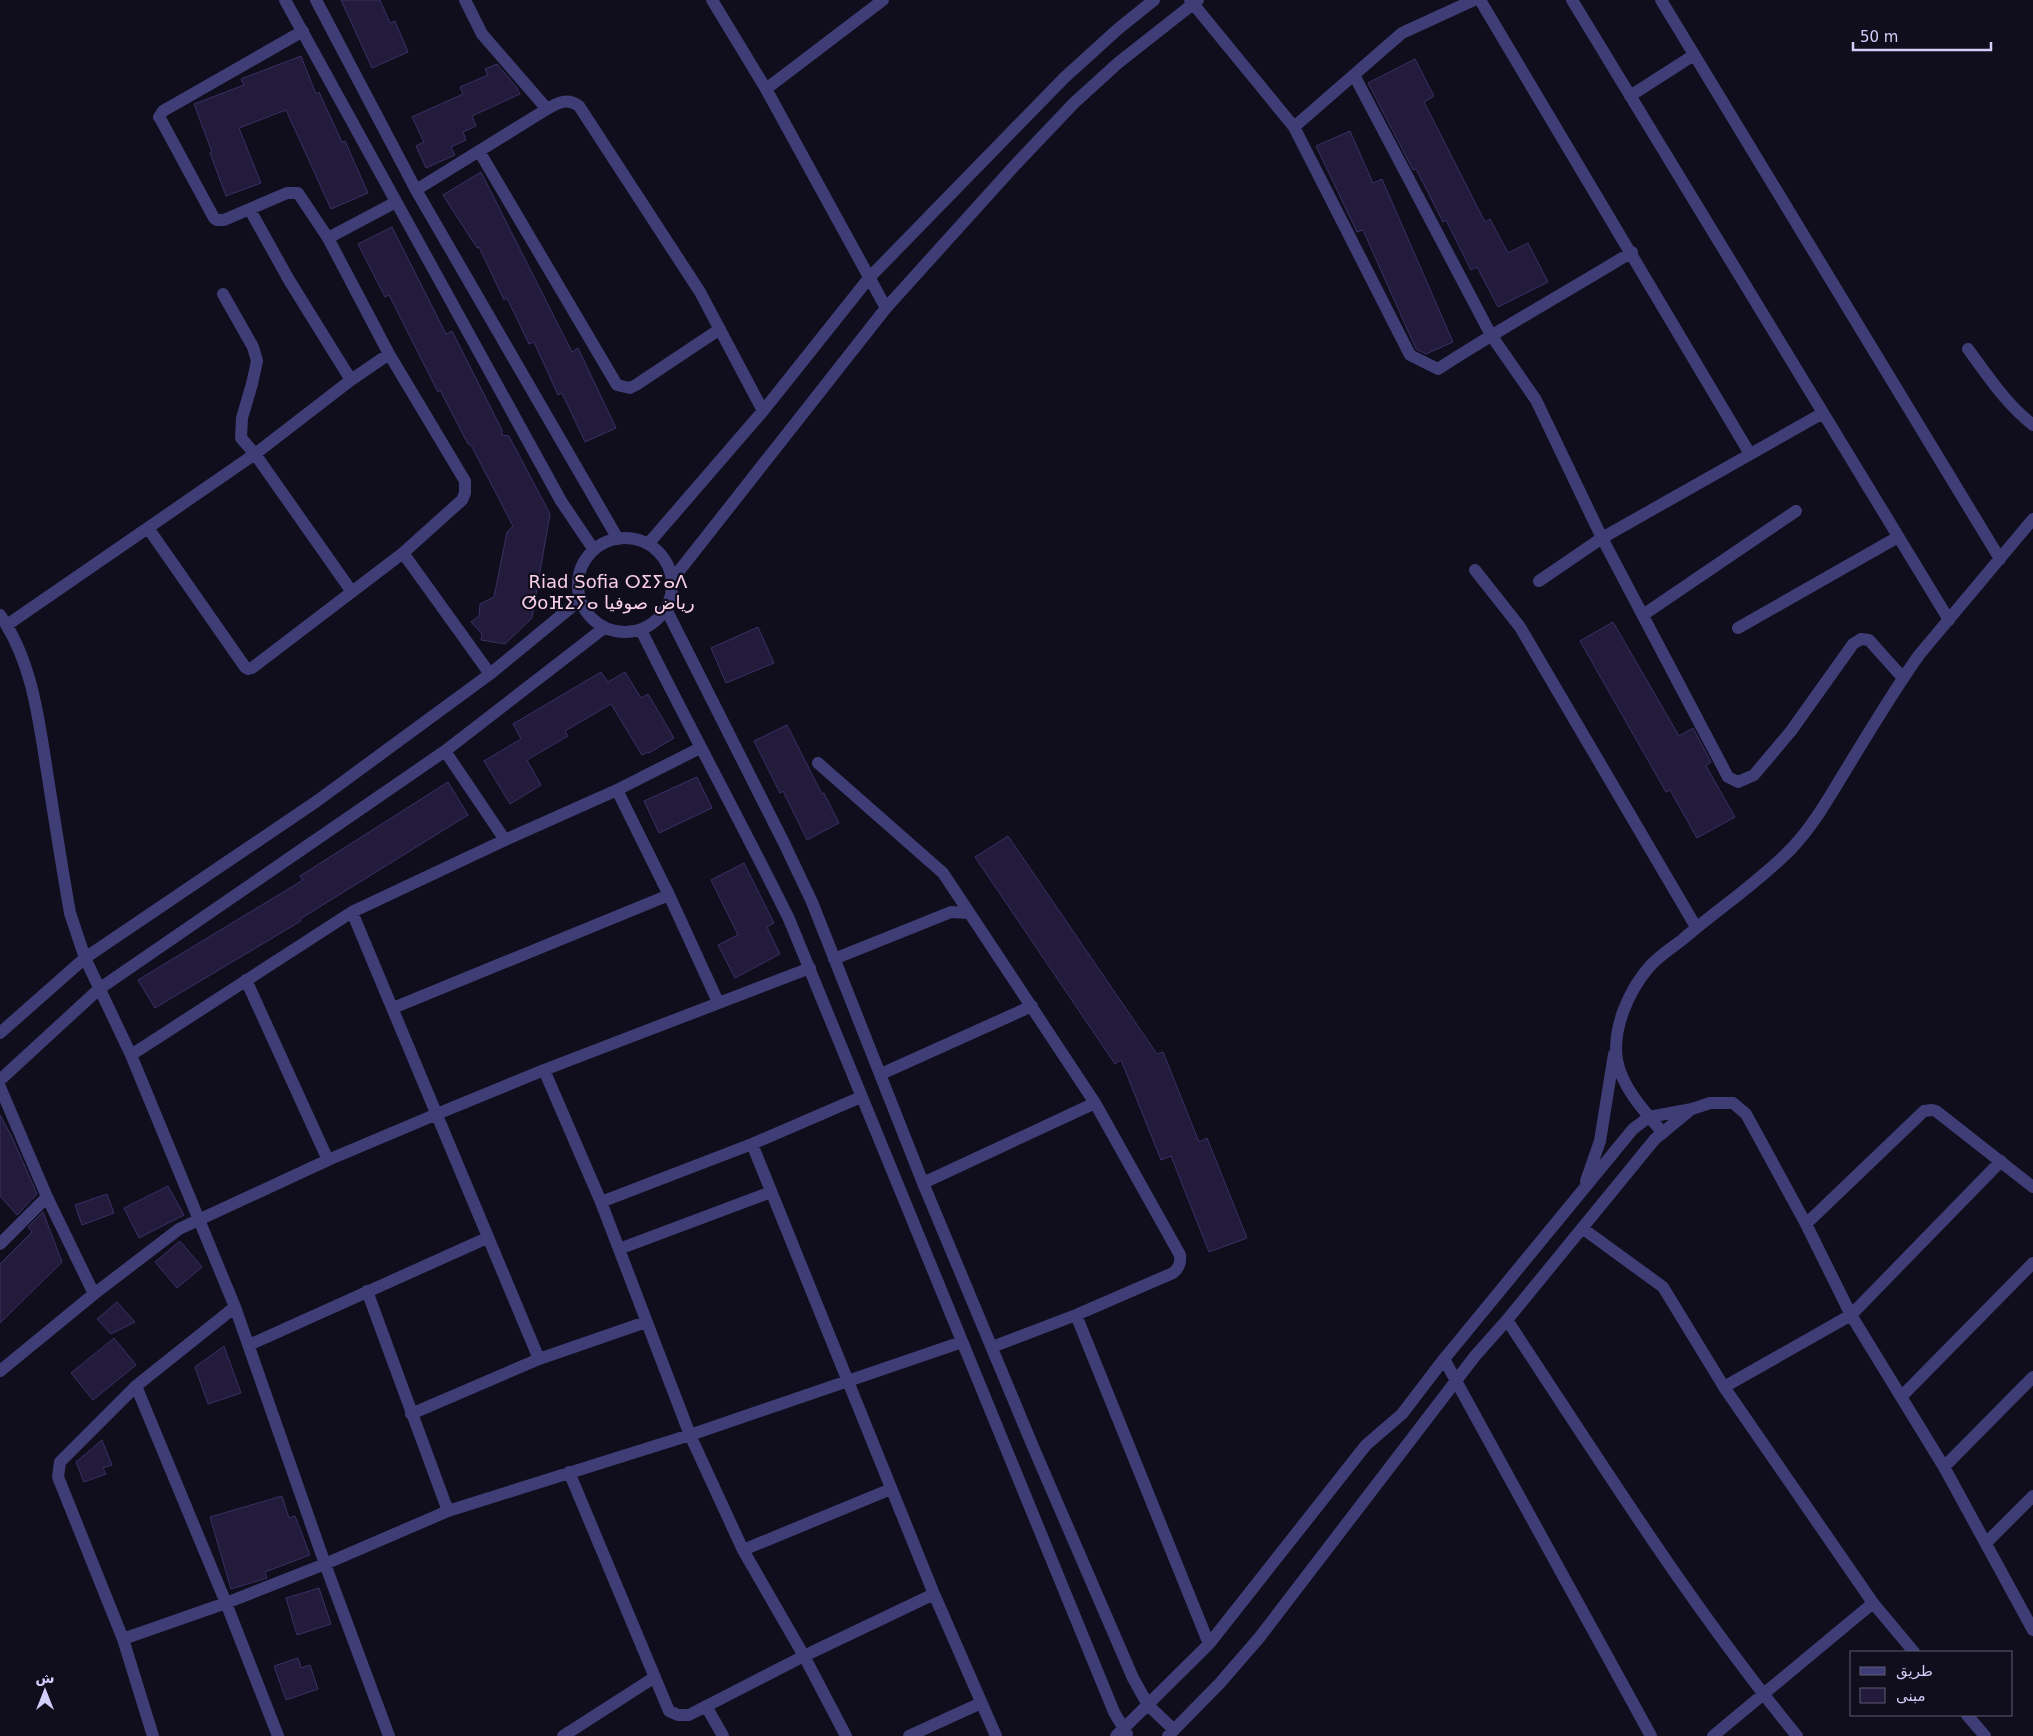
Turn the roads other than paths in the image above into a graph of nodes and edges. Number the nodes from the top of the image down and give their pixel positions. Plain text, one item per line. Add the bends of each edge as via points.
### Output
1 (286, 0) edge
2 (316, 0) edge
3 (465, 0) edge
4 (712, 0) edge
5 (883, 0) edge
6 (1154, 0) edge
7 (1474, 0) edge
8 (1480, 0) edge
9 (1572, 0) edge
10 (1661, 0) edge
11 (1193, 1) edge
12 (303, 31) junction
13 (1694, 55) junction
14 (1354, 75) junction
15 (766, 89) junction
16 (1630, 96) junction
17 (547, 109) junction
18 (1294, 127) junction
19 (479, 151) junction
20 (416, 190) junction
21 (396, 202) junction
22 (250, 210) junction
23 (328, 238) junction
24 (1632, 252) junction
25 (869, 278) junction
26 (223, 294) dead end
27 (886, 308) junction
28 (720, 329) junction
29 (1491, 335) junction
30 (1968, 349) dead end
31 (390, 354) junction
32 (351, 380) junction
33 (763, 411) junction
34 (1823, 413) junction
35 (2033, 424) edge
36 (255, 454) junction
37 (1750, 454) junction
38 (1796, 511) dead end
39 (2033, 519) edge
40 (148, 528) junction
41 (1898, 537) junction
42 (1602, 538) junction
43 (618, 539) junction
44 (648, 544) junction
45 (594, 550) junction
46 (403, 553) junction
47 (2000, 559) junction
48 (1475, 570) dead end
49 (672, 580) junction
50 (1539, 581) dead end
51 (352, 592) junction
52 (580, 600) junction
53 (666, 609) junction
54 (1643, 615) junction
55 (3, 620) edge
56 (1949, 620) junction
57 (604, 628) junction
58 (1738, 628) dead end
59 (641, 630) junction
60 (490, 674) junction
61 (1903, 678) junction
62 (700, 748) junction
63 (445, 751) junction
64 (818, 763) dead end
65 (617, 790) junction
66 (505, 840) junction
67 (669, 895) junction
68 (352, 912) junction
69 (969, 913) junction
70 (1696, 927) junction
71 (85, 958) junction
72 (834, 959) junction
73 (810, 968) junction
74 (246, 980) junction
75 (99, 989) junction
76 (718, 1002) junction
77 (1032, 1006) junction
78 (393, 1008) junction
79 (0, 1033) edge
80 (1616, 1044) junction
81 (131, 1055) junction
82 (544, 1070) junction
83 (881, 1074) junction
84 (0, 1080) edge
85 (0, 1087) edge
86 (861, 1097) junction
87 (1095, 1102) junction
88 (1692, 1109) junction
89 (437, 1114) junction
90 (1649, 1117) junction
91 (1663, 1133) junction
92 (752, 1144) junction
93 (328, 1160) junction
94 (2001, 1162) junction
95 (924, 1183) junction
96 (2033, 1187) edge
97 (1583, 1189) junction
98 (771, 1192) junction
99 (47, 1197) junction
100 (601, 1202) junction
101 (198, 1221) junction
102 (1806, 1224) junction
103 (1582, 1228) junction
104 (487, 1238) junction
105 (0, 1244) edge
106 (619, 1249) junction
107 (2033, 1263) edge
108 (366, 1291) junction
109 (94, 1294) junction
110 (235, 1307) junction
111 (1076, 1315) junction
112 (1851, 1315) junction
113 (1507, 1320) junction
114 (646, 1322) junction
115 (962, 1342) junction
116 (249, 1345) junction
117 (992, 1347) junction
118 (539, 1359) junction
119 (1444, 1359) junction
120 (0, 1371) edge
121 (2033, 1377) edge
122 (1455, 1380) junction
123 (847, 1382) junction
124 (136, 1386) junction
125 (1724, 1387) junction
126 (1901, 1397) junction
127 (411, 1414) junction
128 (690, 1435) junction
129 (1944, 1467) junction
130 (569, 1472) junction
131 (891, 1489) junction
132 (2033, 1496) edge
133 (448, 1510) junction
134 (1986, 1543) junction
135 (743, 1550) junction
136 (325, 1564) junction
137 (934, 1594) junction
138 (226, 1603) junction
139 (1873, 1603) junction
140 (2031, 1623) edge
141 (123, 1639) junction
142 (1209, 1644) junction
143 (1913, 1651) edge
144 (804, 1656) junction
145 (655, 1678) junction
146 (1763, 1694) junction
147 (981, 1703) junction
148 (1148, 1705) junction
149 (706, 1706) junction
150 (1968, 1716) edge
151 (1171, 1733) edge
152 (1122, 1734) edge
153 (153, 1736) edge
154 (278, 1736) edge
155 (389, 1736) edge
156 (563, 1736) edge
157 (723, 1736) edge
158 (846, 1736) edge
159 (909, 1736) edge
160 (996, 1736) edge
161 (1651, 1736) edge
162 (1713, 1736) edge
163 (1797, 1736) edge
164 (1985, 1736) edge

1 - 12 street
2 - 20 street
3 - 17 street via 482,34
4 - 15 street
5 - 15 street
6 - 25 street via 1064,78
7 - 14 street via 1402,33
8 - 24 street
9 - 16 street
10 - 13 street
11 - 18 street
11 - 27 street via 1074,103
12 - 21 street
12 - 22 street via 163,111 160,116 214,218 224,220
13 - 16 street
13 - 47 street
14 - 18 street
14 - 29 street
15 - 25 street
16 - 34 street
17 - 19 street
17 - 28 street via 566,101 579,106 692,278
18 - 29 street via 1410,356 1438,369
19 - 20 street
19 - 28 street via 617,385 630,388 636,385
20 - 43 street
21 - 23 street
21 - 45 street via 561,501
22 - 23 street via 287,193 298,193
22 - 32 street
23 - 31 street
24 - 29 street
24 - 37 street
25 - 27 street
25 - 33 street
26 - 36 street via 253,347 256,361 242,418 241,438
27 - 49 street
28 - 33 street
29 - 42 street via 1536,400
30 - 35 street via 2017,413
31 - 32 street
31 - 46 street via 466,486 462,500
32 - 36 street
33 - 44 street
34 - 37 street
34 - 41 street
36 - 40 street
36 - 51 street
37 - 42 street
38 - 54 street
39 - 47 street
40 - 51 street via 248,669
40 - 55 street
41 - 56 street
41 - 58 street
42 - 50 street
42 - 54 street
43 - 44 street
43 - 45 street
44 - 49 street via 660,553
45 - 52 street via 582,564 578,582
46 - 51 street
46 - 60 street
47 - 56 street
48 - 70 street via 1520,627
49 - 53 street
52 - 57 street via 589,617
52 - 60 street
53 - 59 street via 656,622
53 - 72 street via 784,843
54 - 61 street via 1728,777 1738,782 1754,775 1791,731 1853,644 1869,640
55 - 71 street via 24,660 38,718 70,913
56 - 61 street
57 - 59 street via 623,632
57 - 63 street
59 - 62 street
60 - 71 street via 317,801
61 - 70 street via 1820,812 1793,847
62 - 65 street
62 - 73 street via 753,846
63 - 66 street
63 - 75 street
64 - 69 street via 943,873
65 - 66 street
65 - 67 street
66 - 68 street
67 - 76 street
67 - 78 street
68 - 74 street
68 - 78 street
69 - 72 street via 952,912
69 - 77 street
70 - 80 street via 1650,966 1631,995 1619,1024
71 - 75 street
71 - 79 street
72 - 83 street
73 - 76 street
73 - 86 street
74 - 81 street
74 - 93 street
75 - 81 street
75 - 84 street
76 - 82 street
77 - 83 street
77 - 87 street
78 - 89 street
80 - 90 street via 1622,1074
80 - 97 street via 1600,1141
81 - 101 street
82 - 89 street
82 - 100 street
83 - 95 street
85 - 99 street
86 - 92 street
86 - 115 street
87 - 95 street
87 - 111 street via 1181,1262 1173,1273
88 - 90 street
88 - 91 street
88 - 102 street via 1722,1102 1732,1103 1746,1114
89 - 93 street
89 - 104 street
90 - 91 street
90 - 97 street via 1633,1129
91 - 103 street
92 - 98 street
92 - 100 street
93 - 101 street
94 - 96 street
94 - 102 street via 1936,1111 1924,1111
94 - 112 street
95 - 117 street
97 - 119 street
98 - 106 street
98 - 123 street
99 - 105 street
99 - 109 street
100 - 106 street
101 - 109 street via 169,1236
101 - 110 street
102 - 112 street
103 - 113 street
103 - 125 street via 1663,1287
104 - 108 street
104 - 118 street
106 - 114 street
107 - 126 street
108 - 116 street
108 - 127 street
109 - 120 street
110 - 116 street
110 - 124 street
111 - 117 street
111 - 142 street
112 - 125 street
112 - 126 street
113 - 122 street
113 - 146 street via 1666,1560
114 - 118 street
114 - 128 street
115 - 123 street
115 - 152 street
116 - 136 street
117 - 148 street via 1132,1678
118 - 127 street
119 - 122 street
119 - 142 street via 1402,1414 1366,1446
121 - 129 street
122 - 151 street via 1259,1638
122 - 161 street
123 - 128 street
123 - 131 street
124 - 138 street
124 - 141 street via 60,1462 58,1470 58,1477
125 - 139 street
126 - 129 street
127 - 133 street
128 - 130 street
128 - 135 street
129 - 134 street
130 - 133 street
130 - 145 street
131 - 135 street
131 - 137 street
132 - 134 street
133 - 136 street
134 - 140 street
135 - 144 street
136 - 138 street
136 - 155 street
137 - 144 street
137 - 147 street
138 - 141 street
138 - 154 street
139 - 143 street
139 - 146 street
141 - 153 street
142 - 148 street
144 - 149 street
144 - 158 street
145 - 149 street via 669,1711 689,1715
145 - 156 street
146 - 162 street
146 - 163 street
147 - 159 street
147 - 160 street
148 - 151 street
148 - 152 street
149 - 157 street
150 - 164 street

